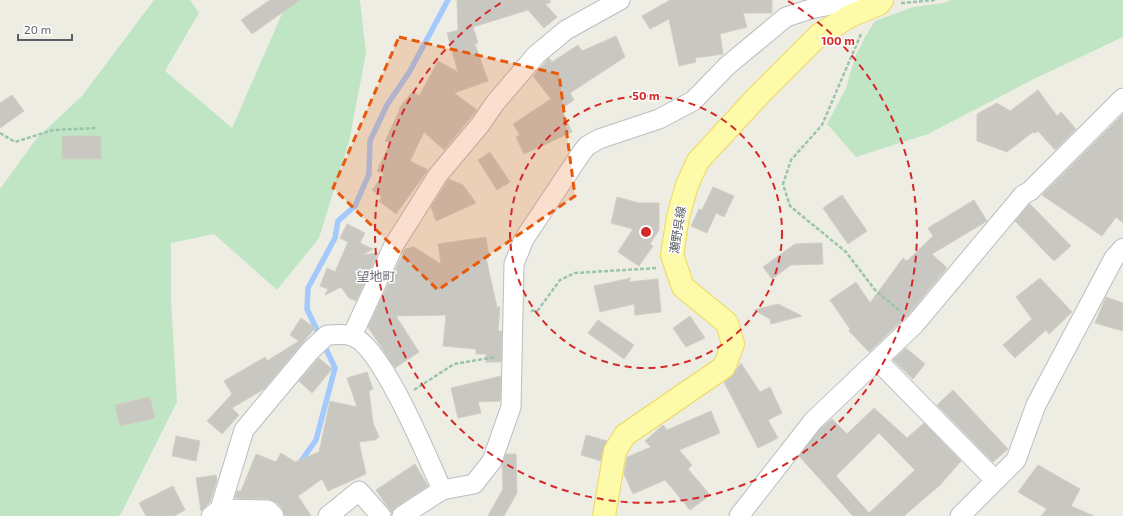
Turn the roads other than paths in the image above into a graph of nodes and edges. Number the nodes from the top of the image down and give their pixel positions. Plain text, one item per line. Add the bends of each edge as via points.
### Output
1 (620, 0) edge
2 (854, 0) edge
3 (888, 2) edge
4 (1123, 98) edge
5 (1123, 248) edge
6 (352, 336) junction
7 (876, 360) junction
8 (995, 480) junction
9 (442, 490) junction
10 (216, 513) edge
11 (274, 516) edge
12 (328, 516) edge
13 (381, 516) edge
14 (402, 516) edge
15 (604, 516) edge
16 (739, 516) edge
17 (960, 516) edge

1 - 6 street via 566,30 536,55 495,103 438,175 394,245
2 - 9 street via 811,8 786,17 728,66 692,101 659,119 599,139 587,146 524,239 514,264 510,407 492,461 474,484
3 - 15 main road, 瀬野呉線 via 850,16 819,35 708,149 692,172 678,217 672,255 683,287 727,323 733,344 724,367 625,435 615,451
4 - 7 street via 1030,191 1023,195 916,324
5 - 8 street via 1114,258 1036,405 1016,460
6 - 9 street via 369,350 400,399
6 - 10 street via 327,334 244,430
7 - 8 street
7 - 16 street via 813,421
8 - 17 street
9 - 14 street
10 - 11 street via 268,510
12 - 13 street via 359,491

